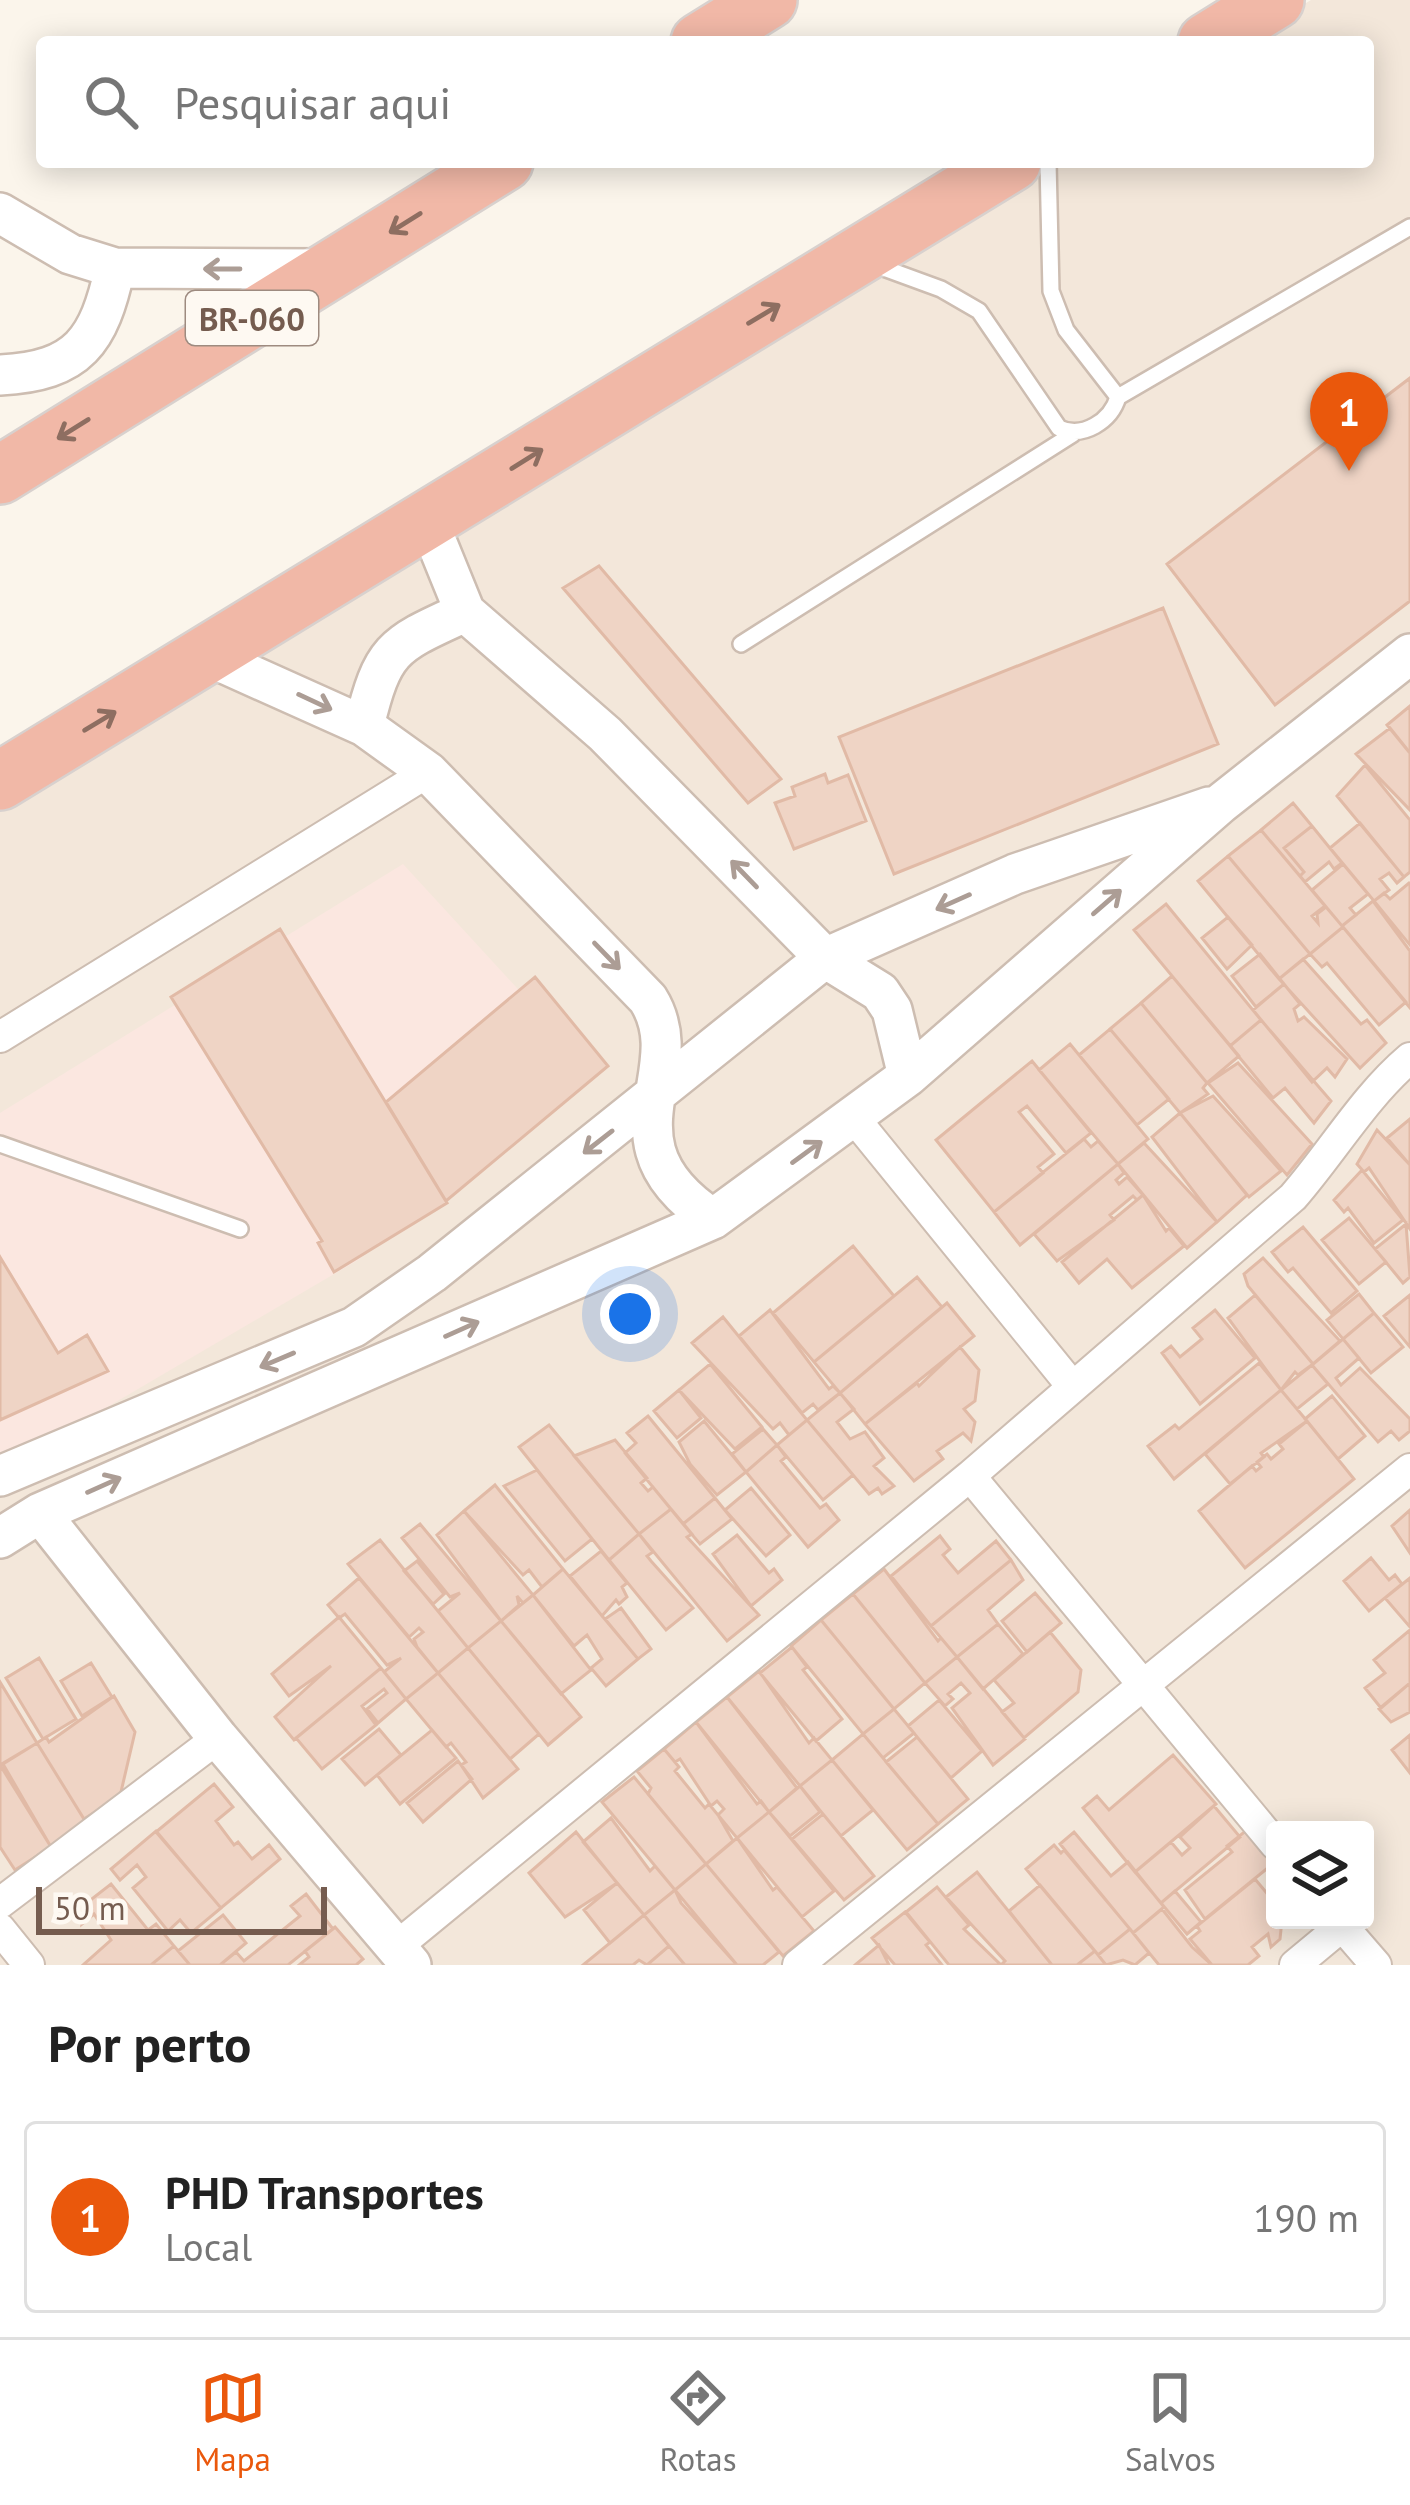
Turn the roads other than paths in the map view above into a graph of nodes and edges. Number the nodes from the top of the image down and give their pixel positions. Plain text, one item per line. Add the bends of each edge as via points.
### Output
1 (768, 0) edge
2 (1275, 0) edge
3 (710, 36) edge
4 (1217, 36) edge
5 (494, 168) edge
6 (1002, 168) edge
7 (1048, 168) edge
8 (0, 213) edge
9 (1410, 227) edge
10 (856, 258) junction
11 (115, 268) junction
12 (330, 269) junction
13 (0, 375) edge
14 (1118, 397) junction
15 (1072, 434) junction
16 (0, 476) edge
17 (428, 520) junction
18 (465, 613) junction
19 (741, 644) dead end
20 (1410, 653) edge
21 (208, 656) junction
22 (364, 726) junction
23 (428, 772) junction
24 (0, 781) edge
25 (1220, 803) junction
26 (825, 958) junction
27 (0, 1037) edge
28 (1410, 1058) edge
29 (908, 1076) junction
30 (654, 1098) junction
31 (854, 1118) junction
32 (0, 1144) edge
33 (713, 1219) junction
34 (240, 1229) dead end
35 (1072, 1386) junction
36 (1410, 1469) edge
37 (0, 1476) edge
38 (970, 1476) junction
39 (40, 1513) junction
40 (0, 1538) edge
41 (1145, 1685) junction
42 (218, 1738) junction
43 (1266, 1833) edge
44 (0, 1903) edge
45 (0, 1929) edge
46 (1334, 1929) edge
47 (1345, 1929) edge
48 (404, 1956) edge
49 (29, 1965) edge
50 (798, 1965) edge
51 (1295, 1965) edge
52 (1376, 1965) edge

1 - 3 highway
2 - 4 highway
5 -> 12 highway, BR-060
6 - 10 highway
7 - 14 lane via 1051,291 1066,330
8 - 11 street via 70,254
9 - 14 lane
10 - 15 lane via 968,302 1059,428
17 -> 10 highway
12 -> 11 street
11 - 13 street via 104,316 80,351 40,370
12 -> 16 highway, BR-060
14 - 15 lane via 1104,419
15 - 19 lane
17 - 18 street
17 - 21 highway
18 - 22 street via 384,660
26 -> 18 street via 605,734
20 - 25 street
21 -> 22 street
24 -> 21 highway
22 - 23 street
23 - 27 street
23 -> 30 street via 648,999 658,1016
25 -> 26 street via 1015,874
29 -> 25 street
26 - 29 street via 880,992
26 - 30 street
28 - 35 street via 1377,1086 1293,1197
29 - 31 street
30 - 33 street via 658,1162 683,1199
30 -> 37 street via 355,1327
33 -> 31 street
31 - 35 street
32 - 34 lane
39 -> 33 street
35 - 38 street
36 - 41 street
38 - 41 street
38 - 48 street
39 - 40 street
39 - 42 street
41 - 43 street
41 - 50 street
42 - 44 street
42 - 48 street
45 - 49 street
46 - 51 street
47 - 52 street

